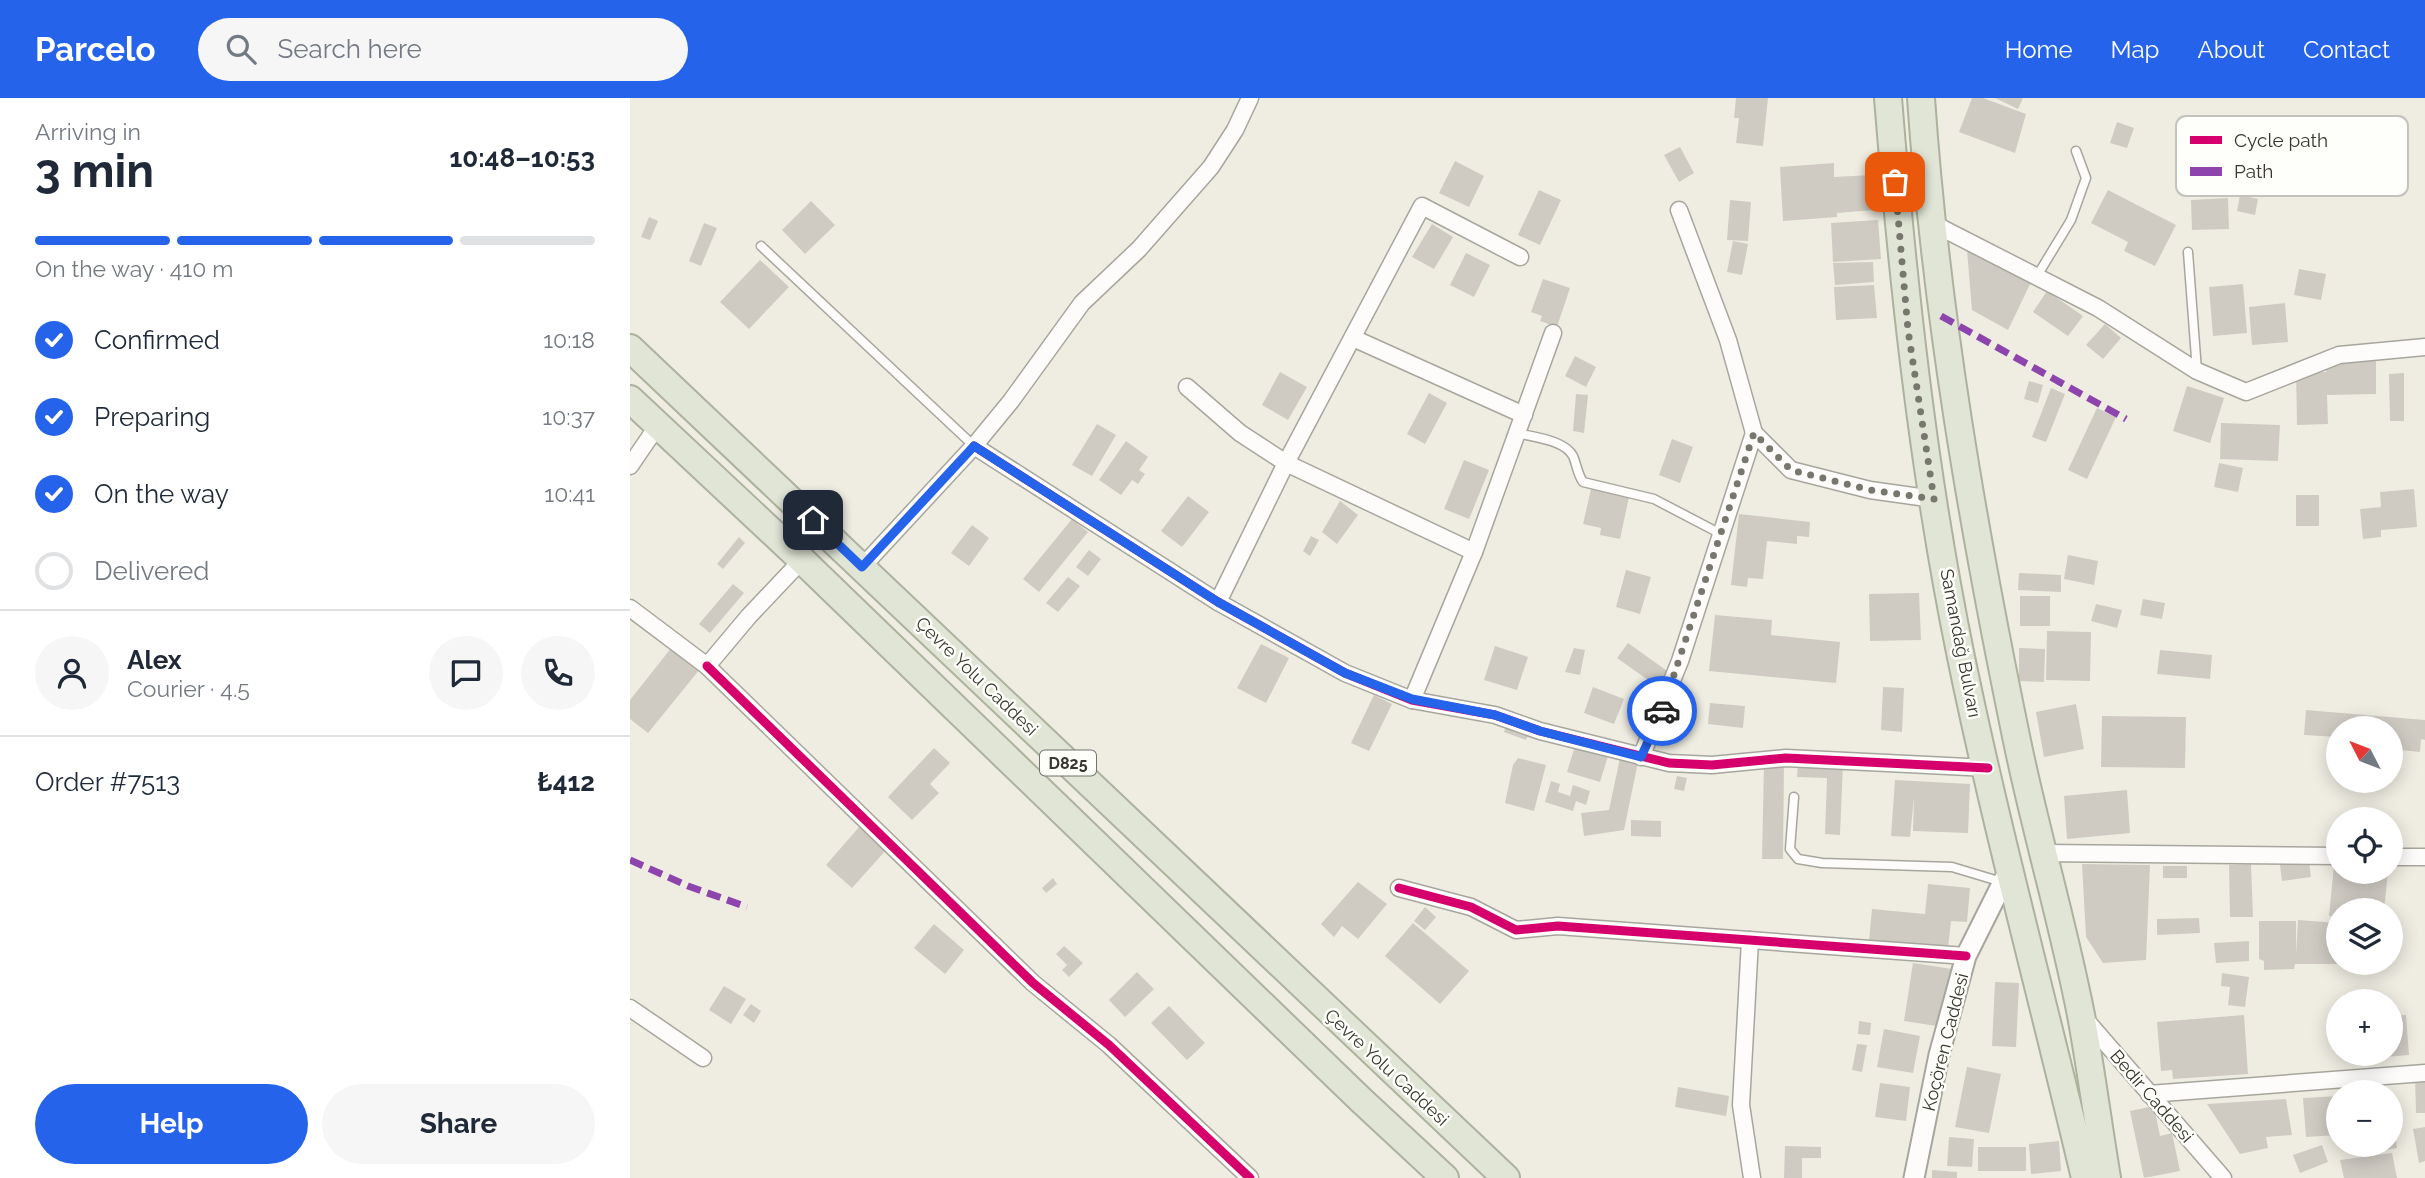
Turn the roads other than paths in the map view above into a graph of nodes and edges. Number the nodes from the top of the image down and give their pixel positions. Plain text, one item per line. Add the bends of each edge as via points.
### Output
1 (1250, 98) edge
2 (1888, 98) edge
3 (1921, 98) edge
4 (2076, 151) dead end
5 (1679, 210) dead end
6 (1930, 222) junction
7 (761, 246) dead end
8 (2188, 252) dead end
9 (1520, 257) dead end
10 (2037, 276) junction
11 (1553, 332) dead end
12 (1353, 338) junction
13 (2425, 347) edge
14 (630, 348) edge
15 (2197, 371) junction
16 (1187, 387) dead end
17 (630, 399) edge
18 (1524, 415) junction
19 (658, 425) junction
20 (1517, 433) junction
21 (1754, 433) junction
22 (974, 446) junction
23 (1286, 463) junction
24 (630, 466) edge
25 (1934, 499) junction
26 (1719, 533) junction
27 (1474, 552) junction
28 (802, 560) junction
29 (862, 567) junction
30 (1218, 602) junction
31 (630, 608) edge
32 (707, 666) junction
33 (1412, 699) junction
34 (1641, 757) junction
35 (1988, 768) junction
36 (1794, 797) dead end
37 (2044, 853) junction
38 (2326, 856) edge
39 (2403, 857) edge
40 (2425, 857) edge
41 (2005, 877) junction
42 (1399, 888) dead end
43 (1751, 940) junction
44 (1966, 956) junction
45 (630, 1008) edge
46 (2081, 1014) junction
47 (703, 1058) dead end
48 (2425, 1073) edge
49 (2149, 1094) junction
50 (1250, 1178) edge
51 (1445, 1178) edge
52 (1506, 1178) edge
53 (1752, 1178) edge
54 (1914, 1178) edge
55 (2085, 1178) edge
56 (2107, 1178) edge
57 (2223, 1178) edge

1 - 22 street via 1211,167 1139,249 1082,303
2 - 25 highway, Samandağ Bulvarı via 1908,330
3 - 6 highway, Samandağ Bulvarı
4 - 10 lane via 2086,178 2071,220
5 - 21 street via 1728,340
6 - 10 street
6 - 37 highway, Samandağ Bulvarı via 1969,495
7 - 22 lane
8 - 15 lane
9 - 12 street via 1422,206
10 - 15 street via 2098,308
11 - 18 street
12 - 18 street
12 - 23 street
13 - 15 street via 2339,355 2246,392
14 - 29 highway, Çevre Yolu Caddesi / D825
16 - 23 street via 1240,433
17 - 19 highway, D825
18 - 20 street
19 - 24 street
19 - 28 highway, D825
20 - 26 lane via 1561,445 1573,456 1583,482 1654,499
20 - 27 street
21 - 25 street via 1791,470 1870,490
21 - 26 street
22 - 29 street
22 - 30 street
23 - 27 street
23 - 30 street
25 - 35 highway, Samandağ Bulvarı via 1961,657
26 - 34 street via 1680,661
27 - 33 street
28 - 32 street
28 - 51 highway, D825
29 - 52 highway, Çevre Yolu Caddesi / D825
30 - 33 street via 1345,673
31 - 32 street
32 - 50 street via 1033,983 1117,1052
33 - 34 street via 1495,715
34 - 35 street via 1712,765 1786,758
35 - 41 highway, Samandağ Bulvarı
36 - 41 lane via 1790,849 1798,859 1952,867
37 - 38 street
37 - 46 highway, Samandağ Bulvarı
39 - 40 street
41 - 44 street, Koçören Caddesi
41 - 55 highway, Samandağ Bulvarı
42 - 43 street via 1471,907 1516,930 1558,926
43 - 44 street
43 - 53 street via 1741,1105
44 - 54 street, Koçören Caddesi via 1939,1055
45 - 47 street
46 - 49 street, Bedir Caddesi
46 - 56 highway, Samandağ Bulvarı
48 - 49 street
49 - 57 street, Bedir Caddesi

